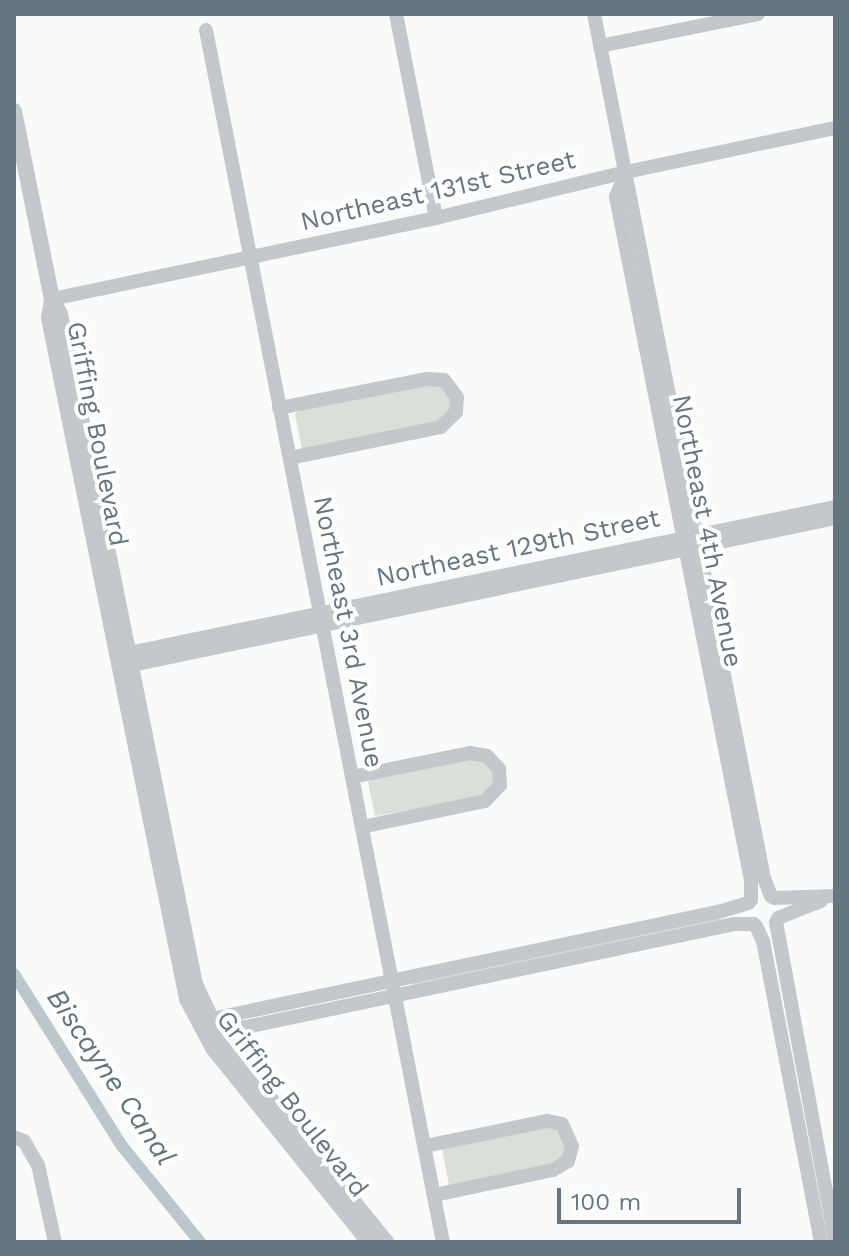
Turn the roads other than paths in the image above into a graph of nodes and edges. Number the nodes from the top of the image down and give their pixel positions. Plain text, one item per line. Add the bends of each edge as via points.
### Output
1 (396, 14) edge
2 (594, 14) edge
3 (758, 14) edge
4 (206, 30) dead end
5 (600, 46) junction
6 (14, 111) edge
7 (835, 128) edge
8 (626, 172) junction
9 (436, 218) junction
10 (248, 257) junction
11 (52, 299) junction
12 (279, 408) junction
13 (290, 458) junction
14 (835, 507) edge
15 (835, 518) edge
16 (692, 542) junction
17 (320, 620) junction
18 (123, 661) junction
19 (352, 777) junction
20 (362, 827) junction
21 (772, 897) junction
22 (830, 897) edge
23 (750, 901) junction
24 (777, 920) junction
25 (755, 925) junction
26 (394, 988) junction
27 (208, 1027) junction
28 (799, 1093) junction
29 (14, 1137) edge
30 (425, 1146) junction
31 (434, 1195) junction
32 (835, 1240) edge
33 (55, 1242) edge
34 (369, 1242) edge
35 (386, 1242) edge
36 (443, 1242) edge
37 (821, 1242) edge

1 - 9 street
2 - 5 street, Northeast 4th Avenue
3 - 5 street
4 - 10 street, Northeast 3rd Avenue
5 - 8 street, Northeast 4th Avenue
6 - 11 street, Griffing Boulevard
7 - 8 street, Northeast 131st Street
8 - 9 street, Northeast 131st Street
8 - 16 street, Northeast 4th Avenue via 616,197
9 - 10 street, Northeast 131st Street
10 - 11 street, Northeast 131st Street
10 - 12 street, Northeast 3rd Avenue
11 - 18 street, Griffing Boulevard via 49,318
12 - 13 street, Northeast 3rd Avenue
12 - 13 street via 427,379 444,380 457,397 456,412 441,427
13 - 17 street, Northeast 3rd Avenue
14 - 16 street, Northeast 129th Street
15 - 16 street, Northeast 129th Street
16 - 17 street, Northeast 129th Street
16 - 21 street, Northeast 4th Avenue
16 - 23 street, Northeast 4th Avenue via 751,880
17 - 18 street, Northeast 129th Street
17 - 19 street, Northeast 3rd Avenue
18 - 27 street, Griffing Boulevard via 179,972
19 - 20 street, Northeast 3rd Avenue
19 - 20 street via 470,753 487,756 499,769 500,785 485,801
20 - 26 street, Northeast 3rd Avenue
21 - 22 street
21 - 23 street via 762,894
21 - 24 street via 779,907
22 - 24 street
23 - 25 street via 747,912
23 - 26 street
24 - 25 street via 769,926
24 - 28 street
25 - 26 street via 734,924
25 - 28 street
26 - 27 street
26 - 30 street, Northeast 3rd Avenue
27 - 34 street, Griffing Boulevard
27 - 35 street, Griffing Boulevard
28 - 32 street
28 - 37 street
29 - 33 street via 24,1141 38,1165
30 - 31 street, Northeast 3rd Avenue
30 - 31 street via 547,1121 562,1124 572,1146 568,1161 553,1170
31 - 36 street, Northeast 3rd Avenue

